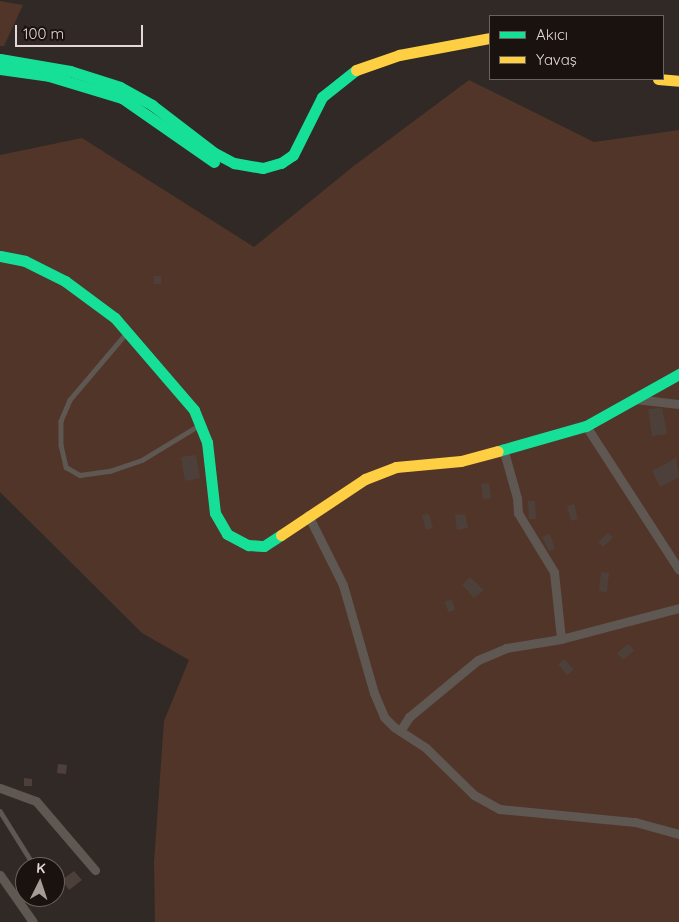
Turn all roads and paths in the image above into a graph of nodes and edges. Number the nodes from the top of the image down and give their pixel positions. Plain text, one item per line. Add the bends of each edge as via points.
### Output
1 (489, 38) edge
2 (489, 47) edge
3 (0, 60) edge
4 (0, 69) edge
5 (664, 72) edge
6 (679, 73) edge
7 (664, 80) edge
8 (679, 81) edge
9 (0, 256) edge
10 (127, 332) junction
11 (679, 374) edge
12 (635, 398) junction
13 (679, 404) edge
14 (200, 425) junction
15 (586, 426) junction
16 (503, 448) junction
17 (308, 515) junction
18 (679, 570) edge
19 (679, 608) edge
20 (561, 639) junction
21 (400, 731) junction
22 (0, 788) edge
23 (0, 811) edge
24 (679, 834) edge
25 (29, 857) edge
26 (95, 870) dead end
27 (0, 875) edge
28 (33, 922) edge

1 - 3 main road via 399,55 350,73 322,97 293,155 281,163 263,168 234,163 213,152 152,105 120,87 38,64
2 - 4 main road via 427,56 379,68 350,82 337,91 323,110 300,158 284,171 263,176 233,171 216,163 122,98 49,76
5 - 6 main road
7 - 8 main road
9 - 10 main road via 24,261 65,281 115,318
10 - 14 main road via 194,410
10 - 14 lane via 75,394 60,421 66,467 80,475 110,471 142,460
11 - 12 main road
12 - 13 street
12 - 15 main road
14 - 17 main road via 207,442 215,513 227,534 248,545 264,546
15 - 16 main road
15 - 18 street
16 - 17 main road via 461,461 396,467 366,480
16 - 20 street via 518,513 554,572
17 - 21 street via 343,585 374,693 384,716
19 - 20 street
20 - 21 street via 506,648 478,660 409,716
21 - 24 street via 426,748 474,795 499,809 635,822
22 - 26 street via 36,801
23 - 25 lane
27 - 28 street

